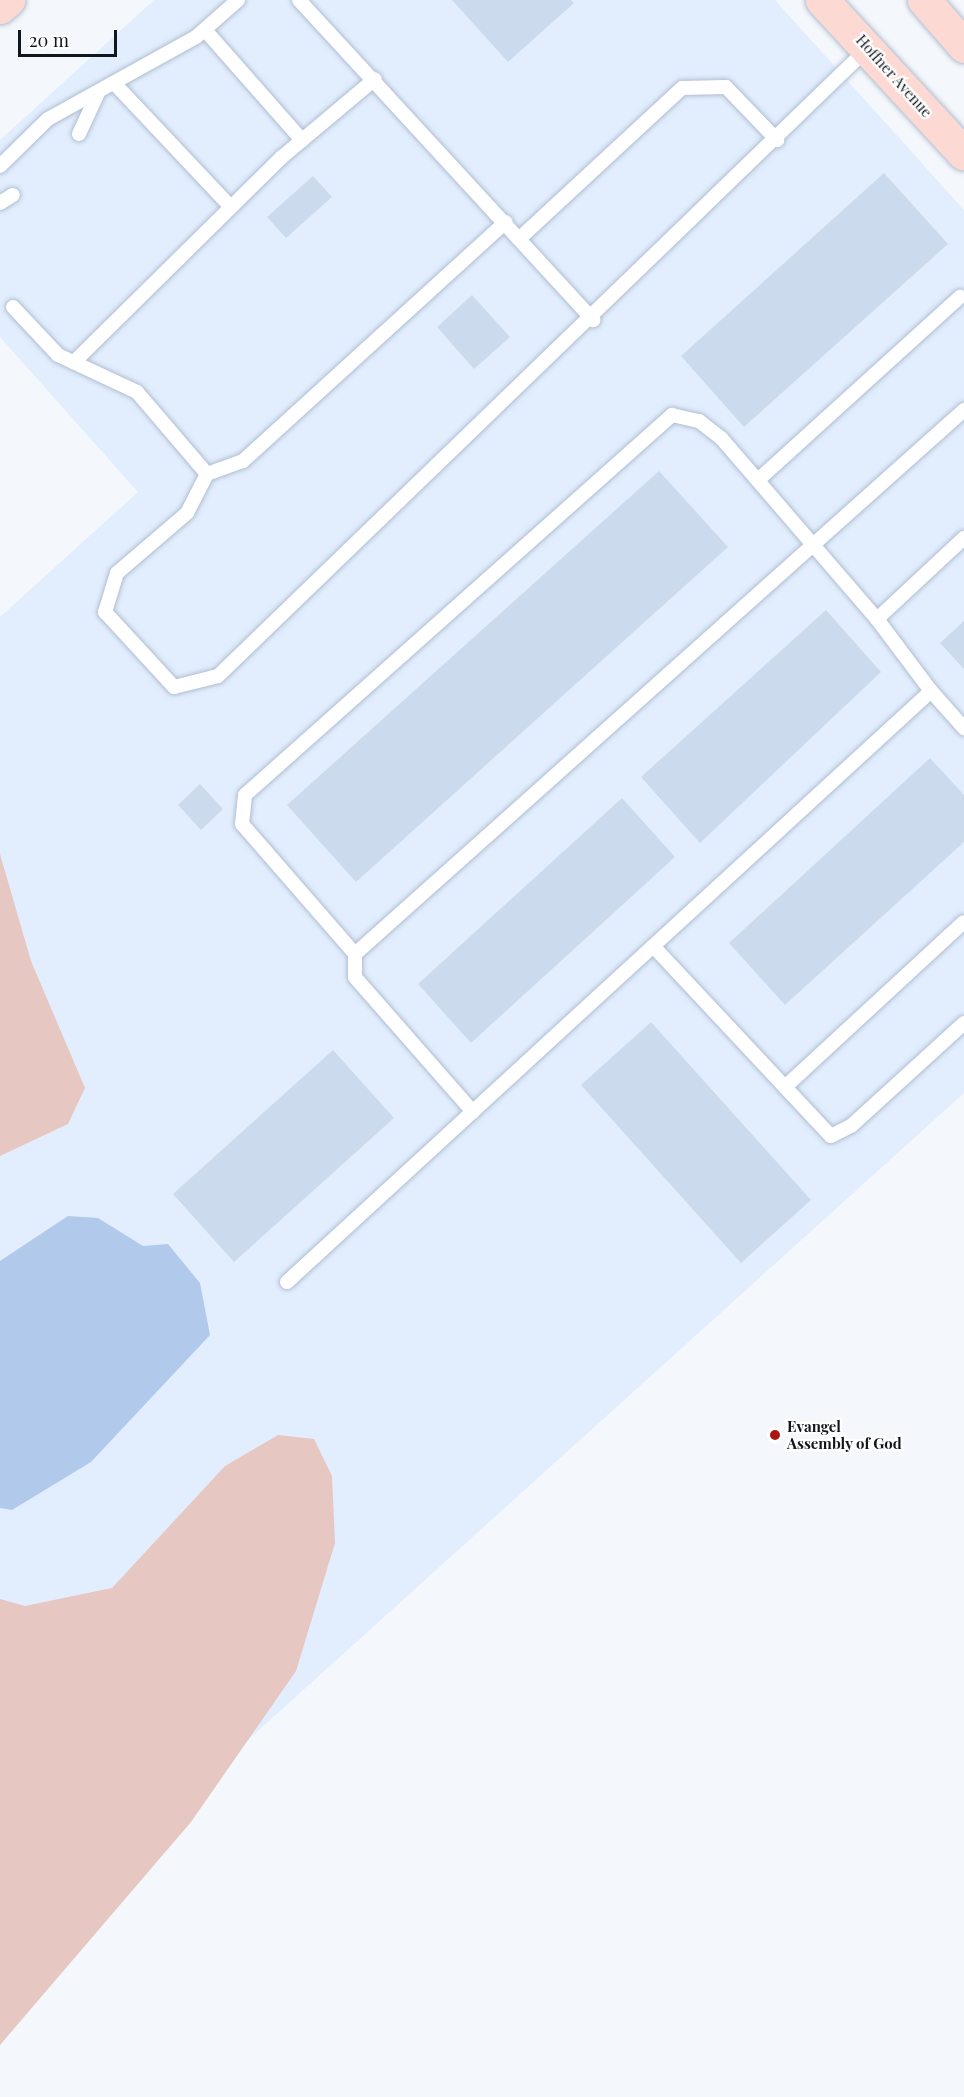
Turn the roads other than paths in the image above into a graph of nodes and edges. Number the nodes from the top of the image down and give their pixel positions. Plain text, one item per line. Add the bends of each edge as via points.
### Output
1 (8, 0) edge
2 (238, 0) edge
3 (299, 0) edge
4 (822, 0) edge
5 (924, 0) edge
6 (0, 7) edge
7 (205, 30) junction
8 (964, 46) edge
9 (868, 48) junction
10 (375, 79) junction
11 (114, 83) junction
12 (99, 91) junction
13 (79, 134) dead end
14 (302, 140) junction
15 (777, 140) junction
16 (964, 154) edge
17 (0, 166) edge
18 (13, 195) dead end
19 (0, 203) edge
20 (231, 207) junction
21 (506, 222) junction
22 (520, 238) junction
23 (960, 297) dead end
24 (13, 307) dead end
25 (592, 320) junction
26 (75, 362) junction
27 (964, 410) edge
28 (207, 474) junction
29 (758, 480) junction
30 (964, 538) edge
31 (813, 545) junction
32 (877, 619) junction
33 (931, 691) junction
34 (964, 728) edge
35 (964, 922) edge
36 (653, 946) junction
37 (355, 954) junction
38 (964, 1023) edge
39 (785, 1086) junction
40 (472, 1112) junction
41 (287, 1281) dead end

1 - 6 main road
2 - 7 lane
3 - 10 lane
4 - 9 main road, Hoffner Avenue
5 - 8 main road
7 - 11 lane
7 - 14 lane
9 - 15 lane
9 - 16 main road, Hoffner Avenue
10 - 14 lane
10 - 21 lane
11 - 12 lane
11 - 20 lane
12 - 13 lane
12 - 17 lane via 48,119
14 - 20 lane
15 - 22 lane via 726,87 682,88
15 - 25 lane
18 - 19 lane
20 - 26 lane
21 - 22 lane
21 - 28 lane via 243,460
22 - 25 lane
23 - 29 lane
24 - 26 lane via 58,355
25 - 28 lane via 218,676 174,687 105,612 117,573 187,513
26 - 28 lane via 137,392
27 - 31 lane
29 - 31 lane
29 - 37 lane via 699,421 672,415 245,795 242,824
30 - 32 lane
31 - 32 lane
31 - 37 lane
32 - 33 lane
33 - 34 lane
33 - 36 lane
35 - 39 lane
36 - 39 lane
36 - 40 lane
37 - 40 lane via 355,977
38 - 39 lane via 851,1126 831,1136
40 - 41 lane

